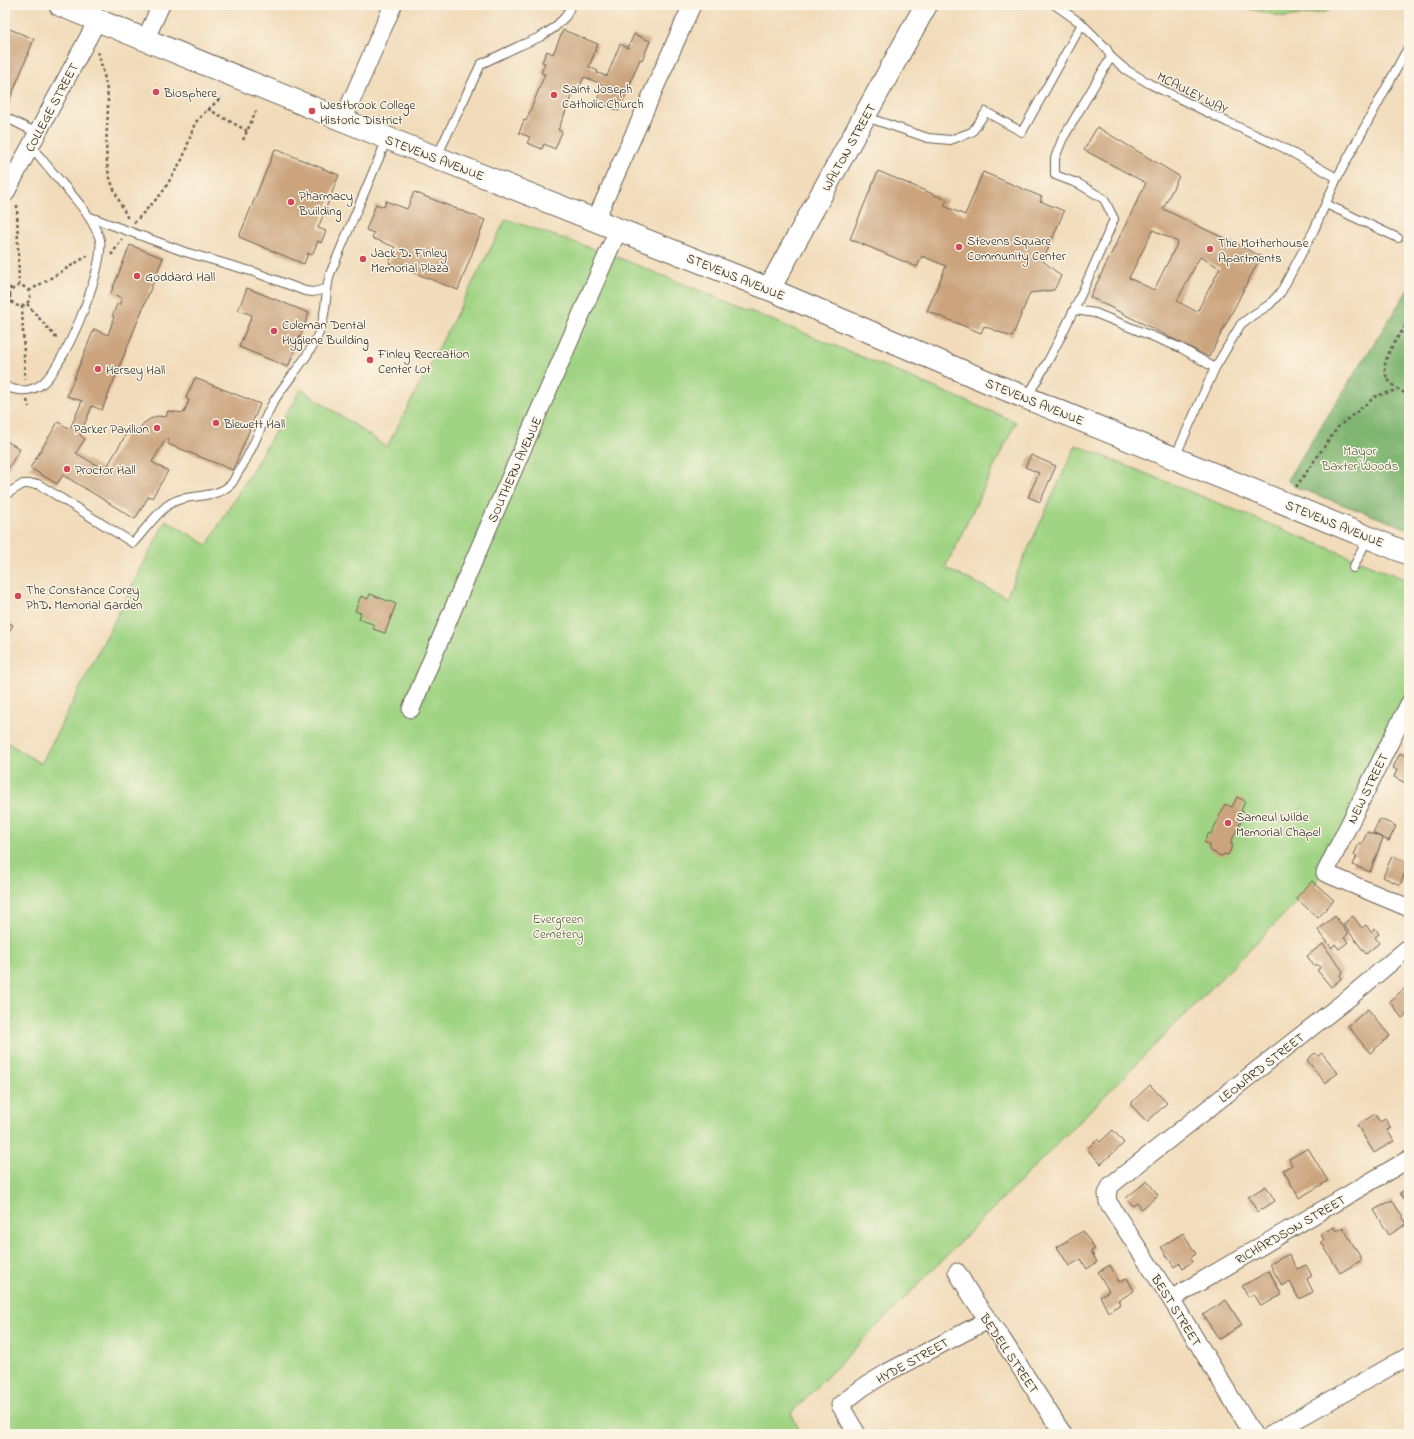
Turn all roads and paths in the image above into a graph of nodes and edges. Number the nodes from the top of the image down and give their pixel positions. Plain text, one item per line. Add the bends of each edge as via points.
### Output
1 (60, 5) edge
2 (161, 5) edge
3 (392, 5) edge
4 (571, 5) edge
5 (692, 5) edge
6 (926, 5) edge
7 (1055, 5) edge
8 (97, 20) junction
9 (1082, 24) junction
10 (146, 40) junction
11 (96, 45) dead end
12 (1409, 46) edge
13 (1111, 57) junction
14 (222, 97) dead end
15 (208, 109) junction
16 (256, 111) dead end
17 (865, 116) junction
18 (5, 117) edge
19 (342, 120) junction
20 (246, 131) junction
21 (387, 138) junction
22 (34, 140) junction
23 (243, 140) dead end
24 (437, 158) junction
25 (1337, 178) junction
26 (11, 198) edge
27 (1326, 204) junction
28 (90, 217) junction
29 (595, 221) junction
30 (618, 230) junction
31 (127, 231) junction
32 (1398, 238) dead end
33 (100, 249) junction
34 (5, 283) edge
35 (19, 286) junction
36 (326, 289) junction
37 (769, 289) junction
38 (12, 290) junction
39 (29, 291) junction
40 (11, 301) junction
41 (27, 304) junction
42 (5, 305) edge
43 (22, 306) junction
44 (1075, 310) junction
45 (1409, 321) edge
46 (66, 350) junction
47 (1215, 368) junction
48 (5, 386) edge
49 (1397, 390) junction
50 (26, 391) junction
51 (1409, 395) edge
52 (1027, 398) junction
53 (29, 407) dead end
54 (1174, 458) junction
55 (1296, 486) dead end
56 (5, 496) edge
57 (1368, 537) junction
58 (1409, 554) edge
59 (1354, 568) dead end
60 (1409, 704) edge
61 (411, 709) dead end
62 (1409, 908) edge
63 (1409, 947) edge
64 (1409, 1159) edge
65 (1111, 1185) joint
66 (957, 1272) dead end
67 (1171, 1299) junction
68 (988, 1320) junction
69 (1409, 1356) edge
70 (857, 1434) edge
71 (1063, 1434) edge
72 (1253, 1434) edge
73 (1271, 1434) edge

1 - 8 main road, STEVENS AVENUE
2 - 10 street
3 - 19 street
4 - 24 lane via 566,16 540,38 481,64
5 - 29 street
6 - 17 main road, WALTON STREET
7 - 9 lane, MCAULEY WAY
8 - 10 main road, STEVENS AVENUE
8 - 22 street, COLLEGE STREET
9 - 13 lane, MCAULEY WAY via 1106,48
9 - 17 lane via 1022,132 986,112 972,132 950,140 928,138
10 - 19 main road, STEVENS AVENUE
11 - 15 path via 108,102 107,163 115,190 131,226 162,193 183,158 195,123
12 - 25 lane
13 - 25 lane, MCAULEY WAY via 1150,84 1282,147
13 - 44 lane via 1062,140 1055,158 1056,175 1079,184 1104,199 1114,219
14 - 15 path
15 - 20 path
16 - 20 path
17 - 37 main road, WALTON STREET
18 - 22 lane
19 - 21 main road, STEVENS AVENUE
20 - 23 path
21 - 24 main road, STEVENS AVENUE
21 - 36 lane
22 - 26 street, COLLEGE STREET
22 - 28 lane
24 - 29 main road, STEVENS AVENUE
25 - 27 lane
26 - 35 path
27 - 32 lane
27 - 47 lane via 1281,292 1269,305 1241,324
28 - 31 lane
28 - 33 lane via 100,240
29 - 30 main road, STEVENS AVENUE
30 - 37 main road, STEVENS AVENUE
30 - 61 street, SOUTHERN AVENUE
31 - 33 path via 112,254
31 - 36 lane via 305,291
33 - 39 path
33 - 46 lane via 97,272
34 - 38 path
35 - 38 path
35 - 39 path
36 - 56 lane via 326,308 312,347 274,402 246,462 230,485 216,493 183,499 168,505 133,543 38,484 23,484
37 - 52 main road, STEVENS AVENUE
38 - 40 path
39 - 41 path via 31,295
40 - 42 path
40 - 43 path
41 - 43 path
41 - 46 path
43 - 50 path
44 - 47 lane via 1096,313 1181,348
44 - 52 lane
45 - 49 path via 1388,351 1384,366 1386,377
46 - 50 lane via 46,380 38,387
47 - 54 lane
48 - 50 lane
49 - 51 path
49 - 55 path via 1376,396 1338,427
50 - 53 path
52 - 54 main road, STEVENS AVENUE
54 - 57 main road, STEVENS AVENUE
57 - 58 main road, STEVENS AVENUE
57 - 59 lane
60 - 62 street, NEW STREET via 1324,873
63 - 65 street, LEONARD STREET via 1350,997
64 - 67 street, RICHARDSON STREET
65 - 67 street, BEST STREET via 1107,1194 1108,1202
66 - 68 street, BEDELL STREET
67 - 72 street, BEST STREET
68 - 70 street, HYDE STREET via 888,1372 840,1405
68 - 71 street, BEDELL STREET
69 - 73 street

